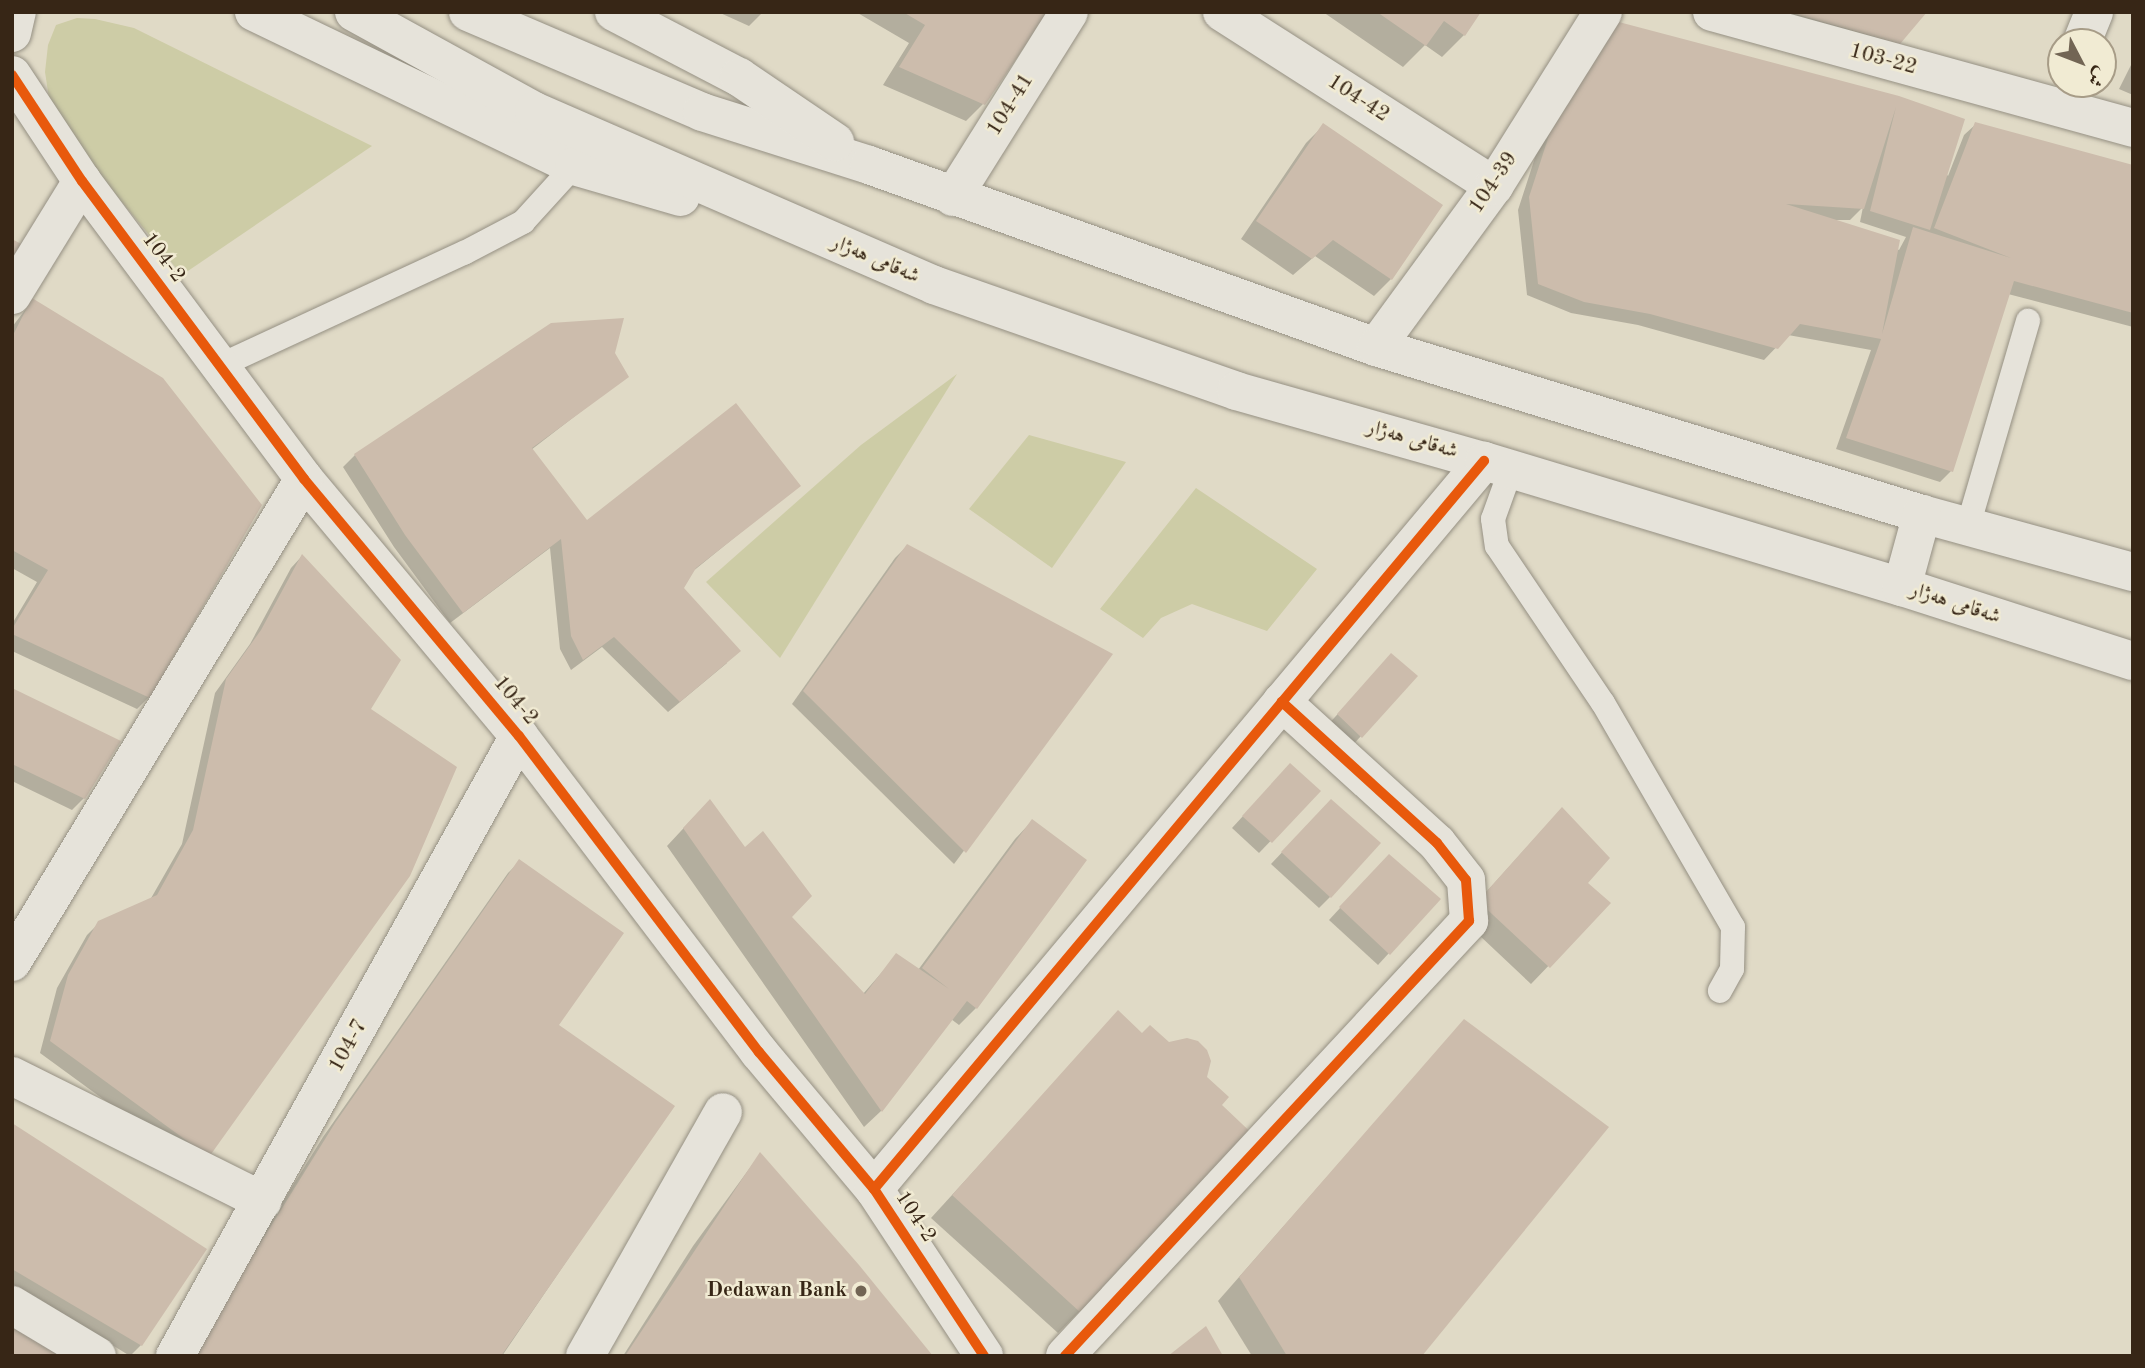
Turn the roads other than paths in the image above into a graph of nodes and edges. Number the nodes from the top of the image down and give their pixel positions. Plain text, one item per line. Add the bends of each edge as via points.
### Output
1 (17, 12) edge
2 (254, 12) edge
3 (354, 12) edge
4 (468, 12) edge
5 (614, 12) edge
6 (1069, 12) edge
7 (1222, 12) edge
8 (1603, 12) edge
9 (1712, 12) edge
10 (12, 33) edge
11 (12, 75) edge
12 (2047, 92) edge
13 (2066, 98) edge
14 (2133, 128) edge
15 (869, 165) junction
16 (574, 166) junction
17 (82, 181) junction
18 (1494, 186) junction
19 (953, 197) junction
20 (819, 237) junction
21 (12, 295) edge
22 (2028, 321) dead end
23 (1376, 347) junction
24 (219, 366) junction
25 (1498, 465) junction
26 (304, 479) junction
27 (1922, 513) junction
28 (1968, 526) junction
29 (2133, 572) edge
30 (1902, 587) junction
31 (2133, 661) edge
32 (1282, 702) junction
33 (519, 736) junction
34 (12, 962) edge
35 (1720, 991) dead end
36 (12, 1076) edge
37 (723, 1112) dead end
38 (874, 1189) junction
39 (264, 1201) junction
40 (12, 1305) edge
41 (97, 1356) edge
42 (175, 1356) edge
43 (584, 1356) edge
44 (984, 1356) edge
45 (1065, 1356) edge

1 - 10 street
2 - 16 street, شەقامی هەژار
3 - 20 street, شەقامی هەژار via 534,111
4 - 15 street via 702,112
5 - 15 street via 739,77
6 - 19 street, 104-41
7 - 18 street, 104-42
8 - 18 street, 104-39
9 - 12 street, 103-22
11 - 17 street, 104-2
13 - 14 street, 103-22
15 - 19 street
16 - 20 street, شەقامی هەژار
16 - 24 lane via 523,222
17 - 21 street
17 - 24 street, 104-2
18 - 23 street, 104-39
19 - 23 street
20 - 25 street, شەقامی هەژار via 934,285 1236,391
22 - 28 lane
23 - 27 street
24 - 26 street, 104-2
25 - 30 street, شەقامی هەژار
25 - 32 street
25 - 35 lane via 1493,519 1496,546 1603,703 1733,927 1732,969
26 - 33 street, 104-2
26 - 34 street
27 - 28 street
27 - 30 street
28 - 29 street
30 - 31 street, شەقامی هەژار
32 - 38 street
32 - 45 street via 1437,842 1466,880 1469,921
33 - 38 street, 104-2 via 759,1052
33 - 39 street, 104-7
36 - 39 street
37 - 43 street
38 - 44 street, 104-2
39 - 42 street, 104-7
40 - 41 street

